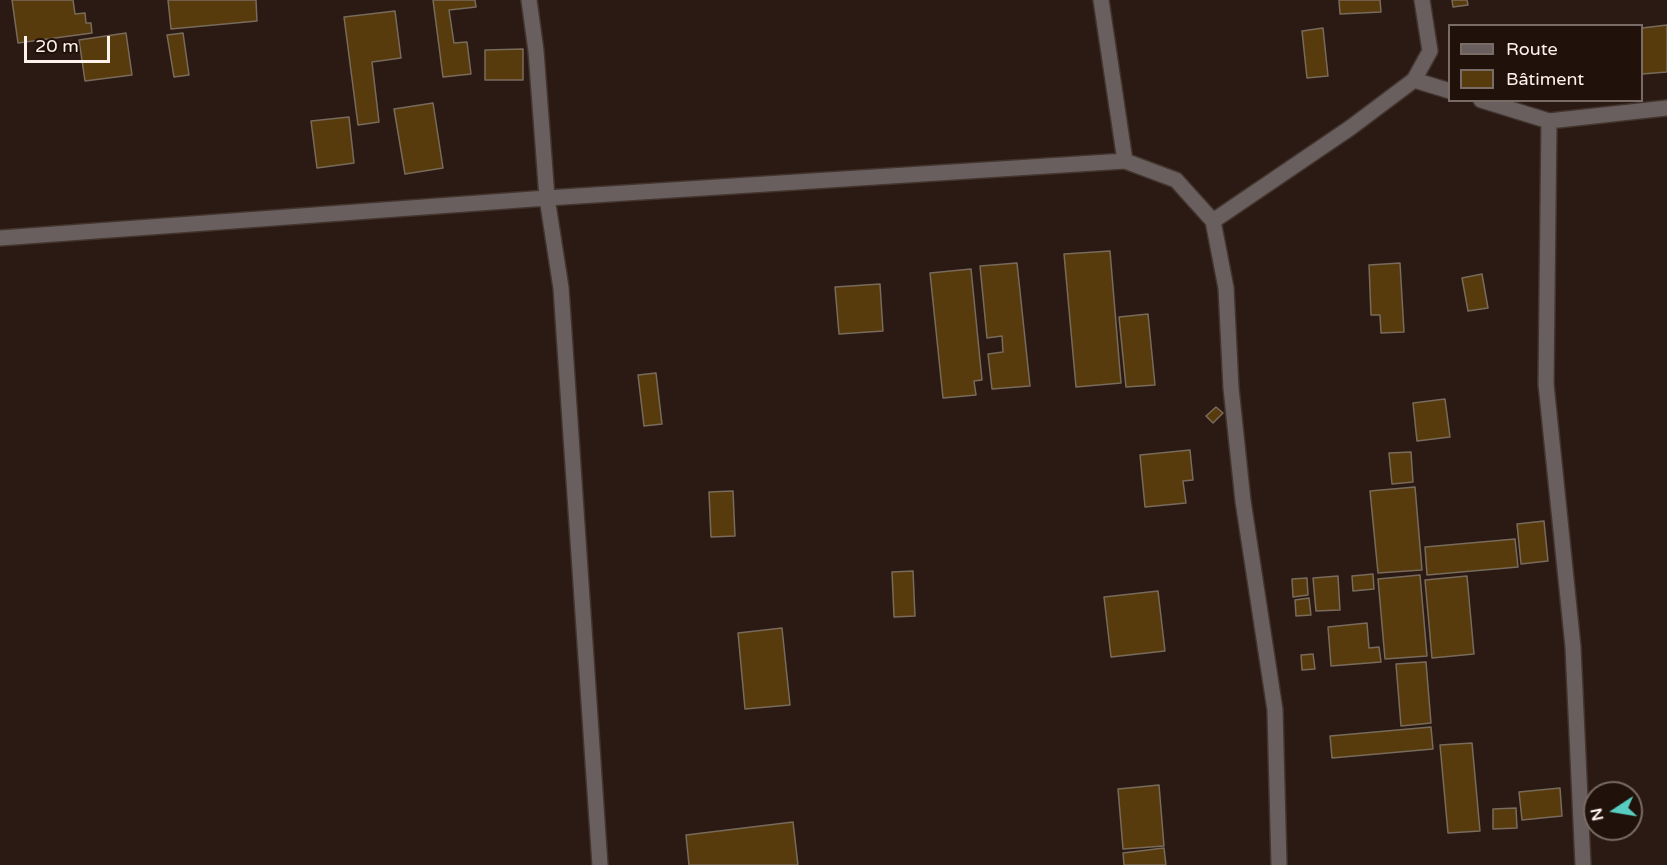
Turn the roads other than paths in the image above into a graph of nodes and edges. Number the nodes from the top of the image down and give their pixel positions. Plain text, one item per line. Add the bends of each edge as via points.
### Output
1 (529, 0) edge
2 (1101, 0) edge
3 (1422, 0) edge
4 (1414, 80) junction
5 (1448, 91) edge
6 (1487, 102) edge
7 (1667, 108) edge
8 (1549, 121) junction
9 (1125, 161) junction
10 (547, 198) junction
11 (1213, 221) junction
12 (0, 238) edge
13 (600, 865) edge
14 (1279, 865) edge
15 (1583, 865) edge

1 - 10 street
2 - 9 street
3 - 4 street via 1430,51
4 - 5 street
4 - 11 street
6 - 8 street
7 - 8 street
8 - 15 street via 1546,384 1573,647
9 - 10 street
9 - 11 street via 1176,180
10 - 12 street
10 - 13 street via 561,288
11 - 14 street via 1226,288 1243,501 1275,710

